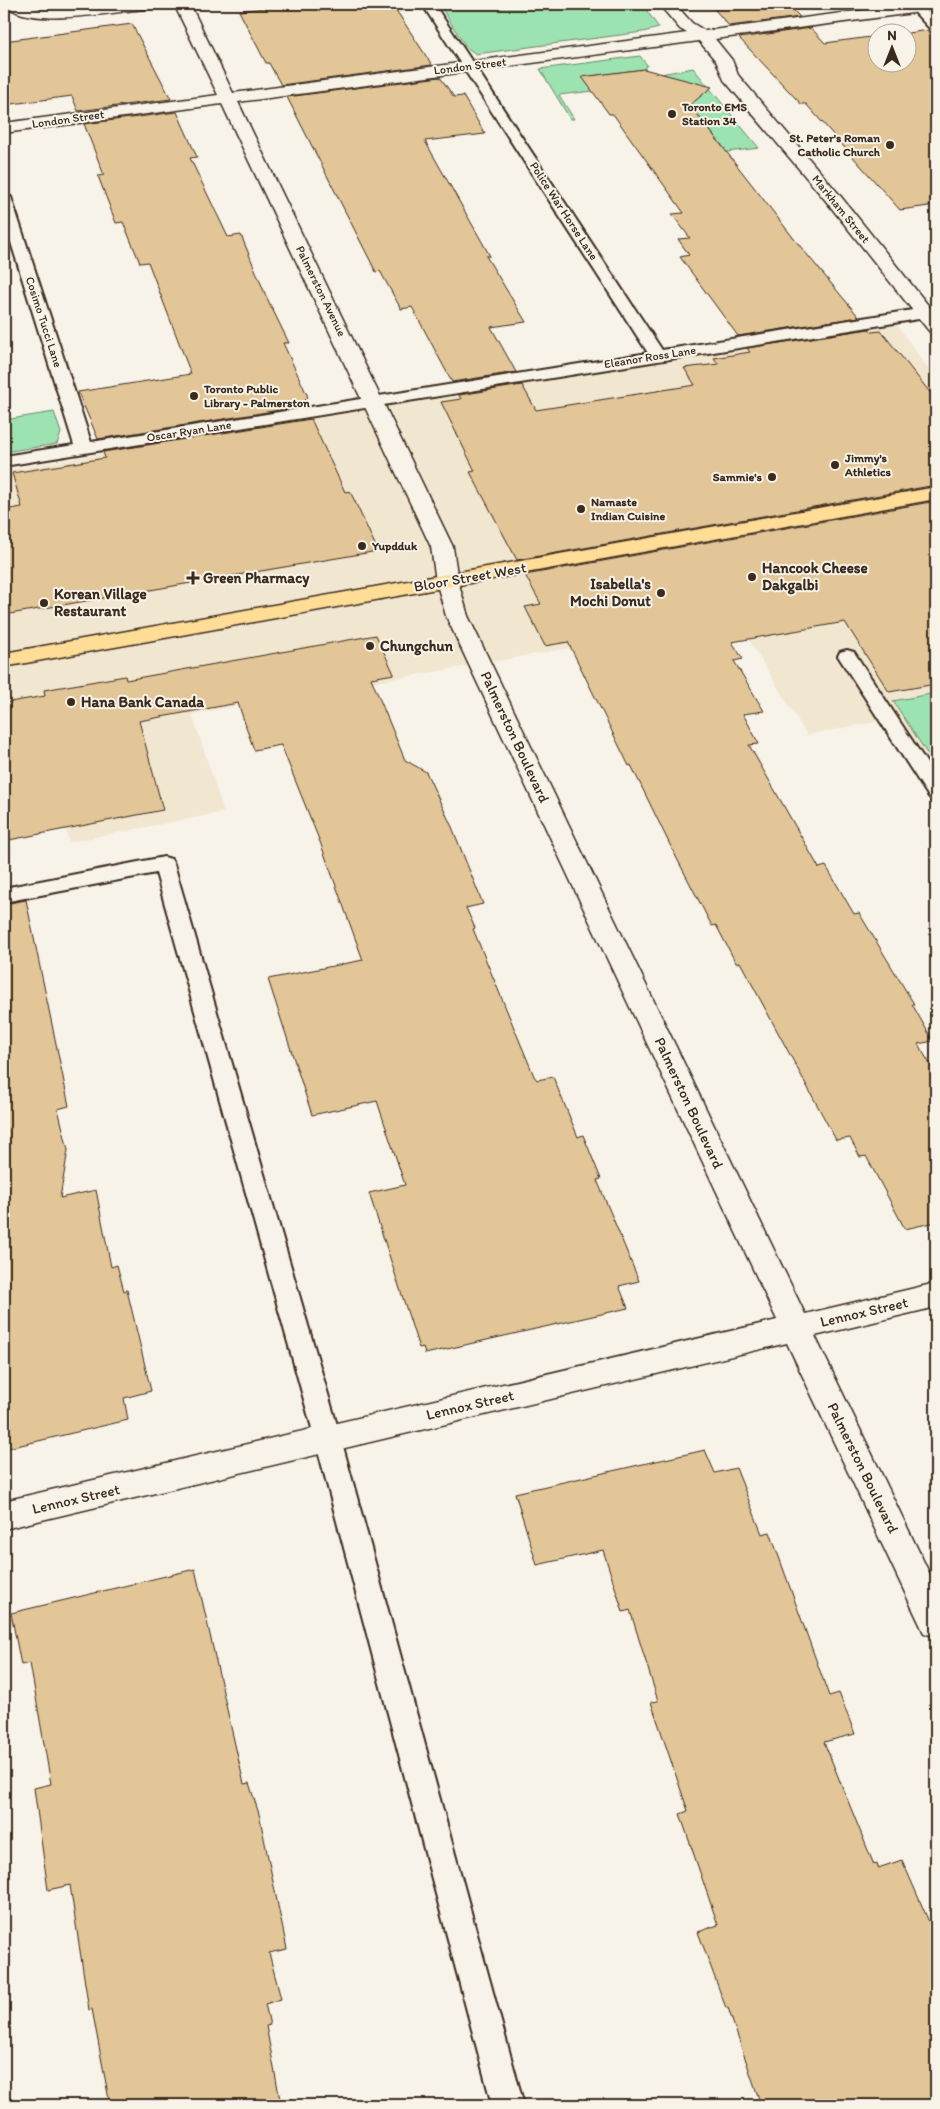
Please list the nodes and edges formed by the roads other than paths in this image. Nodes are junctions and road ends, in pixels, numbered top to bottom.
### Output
1 (14, 4) edge
2 (144, 4) edge
3 (182, 4) edge
4 (428, 4) edge
5 (667, 4) edge
6 (936, 5) edge
7 (915, 6) edge
8 (936, 26) edge
9 (703, 36) junction
10 (469, 66) junction
11 (227, 98) junction
12 (4, 128) edge
13 (4, 197) edge
14 (932, 319) edge
15 (658, 356) junction
16 (374, 401) junction
17 (84, 448) junction
18 (4, 460) edge
19 (936, 493) edge
20 (446, 582) junction
21 (847, 656) dead end
22 (4, 660) edge
23 (936, 792) edge
24 (4, 895) edge
25 (936, 1295) edge
26 (796, 1329) junction
27 (328, 1439) junction
28 (4, 1516) edge
29 (936, 1622) edge
30 (508, 2105) edge

1 - 2 street
3 - 11 street, Palmerston Avenue
4 - 10 lane, Police War Horse Lane
5 - 9 street, Markham Street
6 - 7 street, London Street
7 - 8 lane
7 - 9 street, London Street
9 - 10 street, London Street
9 - 14 street, Markham Street
10 - 11 street, London Street
10 - 15 lane, Police War Horse Lane
11 - 12 street, London Street
11 - 16 street, Palmerston Avenue
13 - 17 lane, Cosimo Tucci Lane
14 - 15 lane, Eleanor Ross Lane
15 - 16 lane, Eleanor Ross Lane
16 - 17 lane, Oscar Ryan Lane
16 - 20 street, Palmerston Avenue
17 - 18 lane, Oscar Ryan Lane
19 - 20 main road, Bloor Street West
20 - 22 main road, Bloor Street West
20 - 26 street, Palmerston Boulevard
21 - 23 lane
24 - 27 lane
25 - 26 street, Lennox Street
26 - 27 street, Lennox Street
26 - 29 street, Palmerston Boulevard
27 - 28 street, Lennox Street
27 - 30 lane

